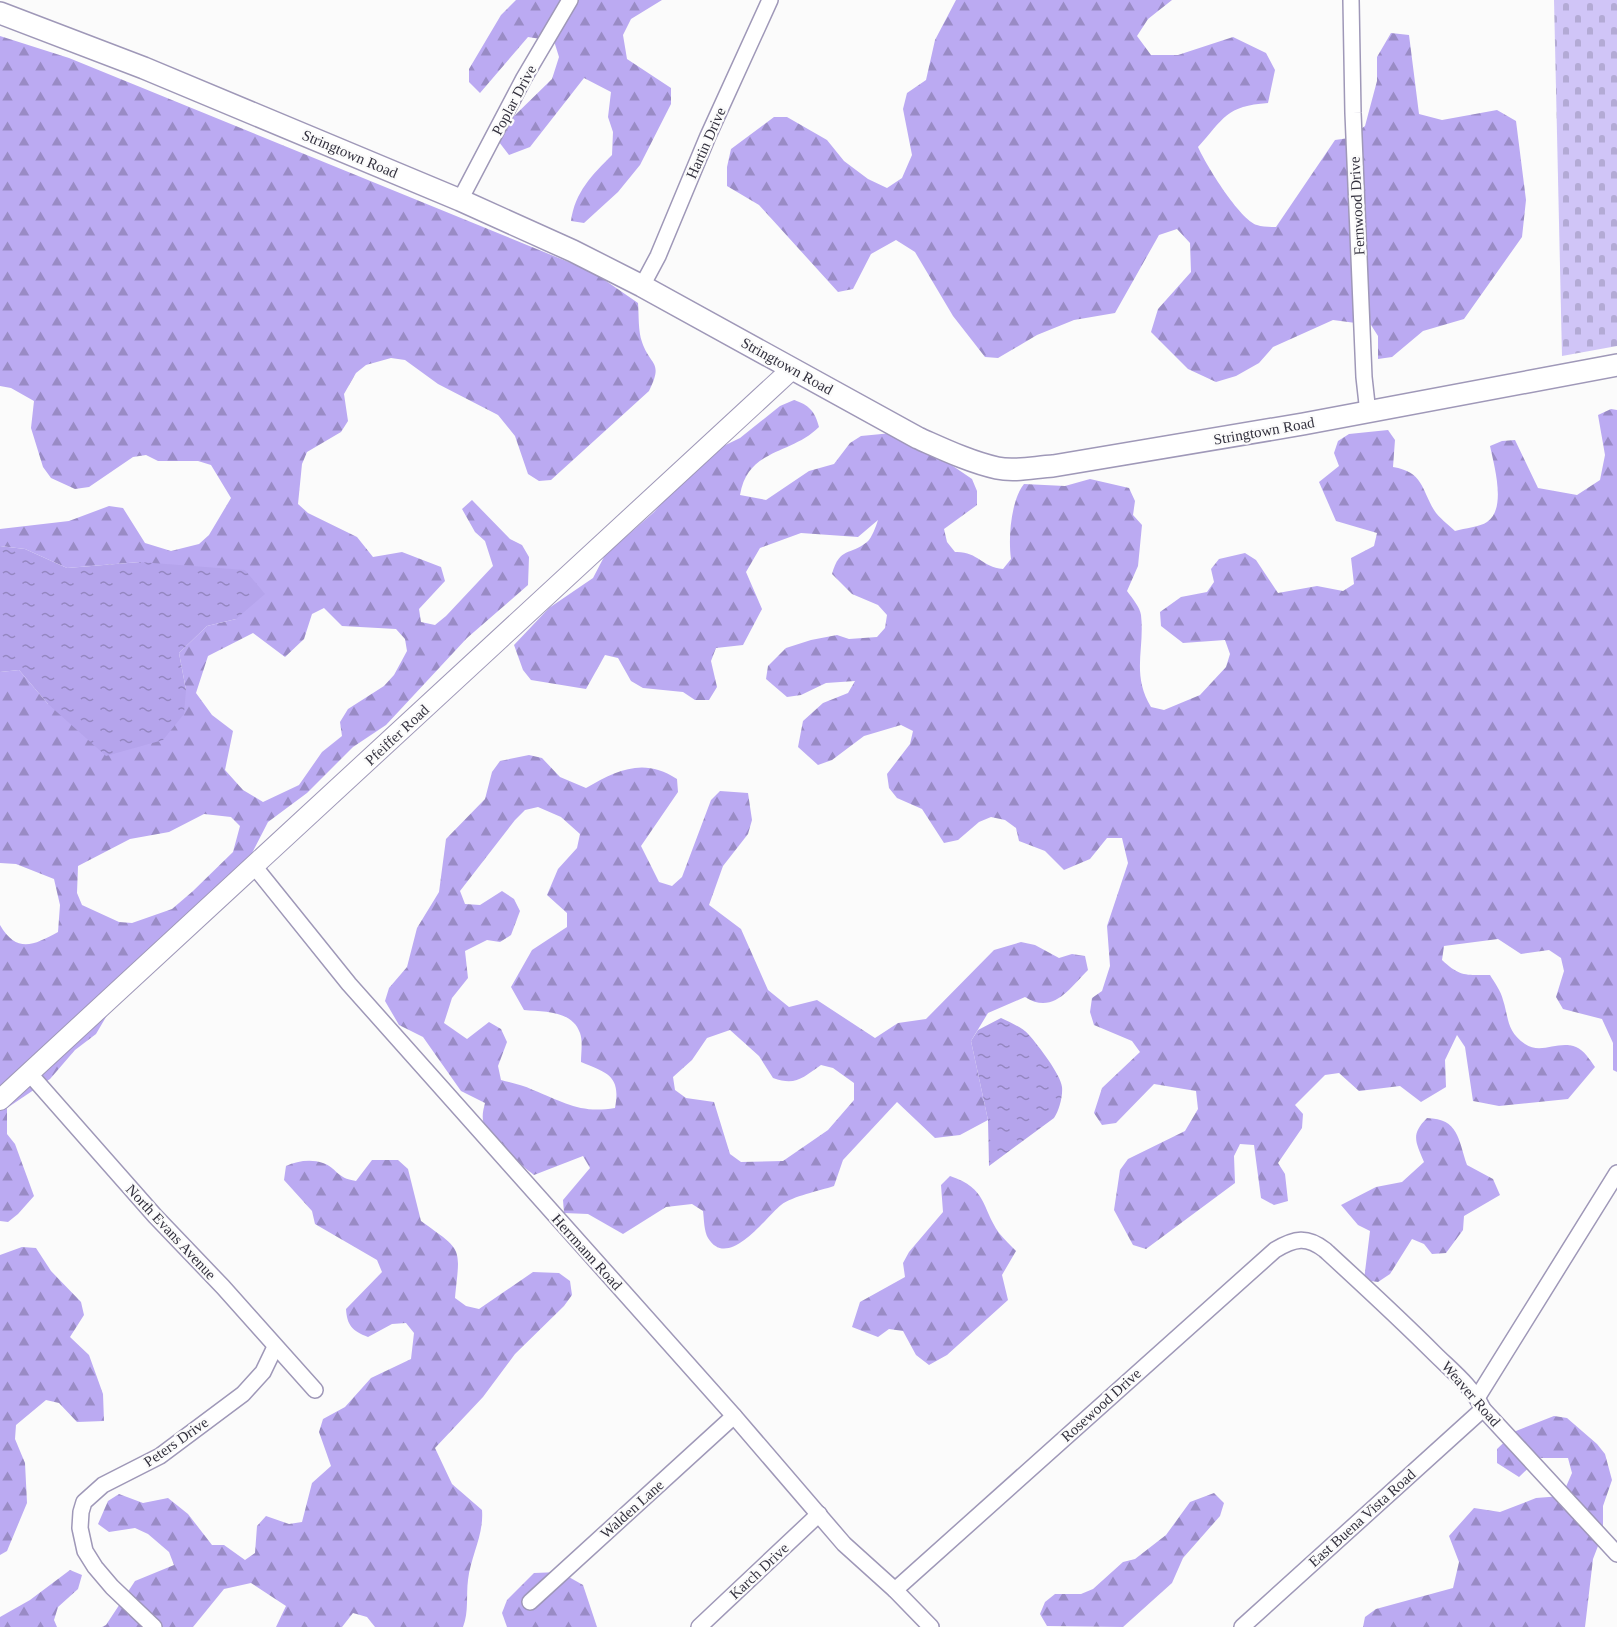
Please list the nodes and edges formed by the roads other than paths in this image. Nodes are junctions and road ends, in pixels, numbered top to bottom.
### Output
1 (570, 0) edge
2 (770, 0) edge
3 (1351, 0) edge
4 (0, 13) edge
5 (460, 200) junction
6 (642, 286) junction
7 (1617, 365) edge
8 (792, 369) junction
9 (1368, 413) junction
10 (254, 866) junction
11 (29, 1073) junction
12 (0, 1100) edge
13 (1617, 1173) edge
14 (1316, 1243) joint
15 (276, 1347) junction
16 (315, 1390) dead end
17 (1480, 1403) junction
18 (734, 1416) junction
19 (819, 1514) junction
20 (1617, 1554) edge
21 (895, 1590) junction
22 (530, 1602) dead end
23 (154, 1627) edge
24 (699, 1627) edge
25 (932, 1627) edge
26 (1242, 1627) edge

1 - 5 street, Poplar Drive
2 - 6 street, Hartin Drive
3 - 9 street, Fernwood Drive
4 - 5 main road, Stringtown Road
5 - 6 main road, Stringtown Road
6 - 8 main road, Stringtown Road
7 - 9 main road, Stringtown Road
8 - 9 main road, Stringtown Road
8 - 10 street, Pfeiffer Road
10 - 11 street, Pfeiffer Road
10 - 18 street, Herrmann Road
11 - 12 street, Pfeiffer Road
11 - 15 street, North Evans Avenue
13 - 17 street, East Buena Vista Road
14 - 17 street, Weaver Road
14 - 21 street, Rosewood Drive
15 - 16 street, North Evans Avenue
15 - 23 street, Peters Drive
17 - 20 street, Weaver Road
17 - 26 street, East Buena Vista Road
18 - 19 street, Herrmann Road
18 - 22 street, Walden Lane
19 - 21 street, Herrmann Road
19 - 24 street, Karch Drive
21 - 25 street, Herrmann Road

